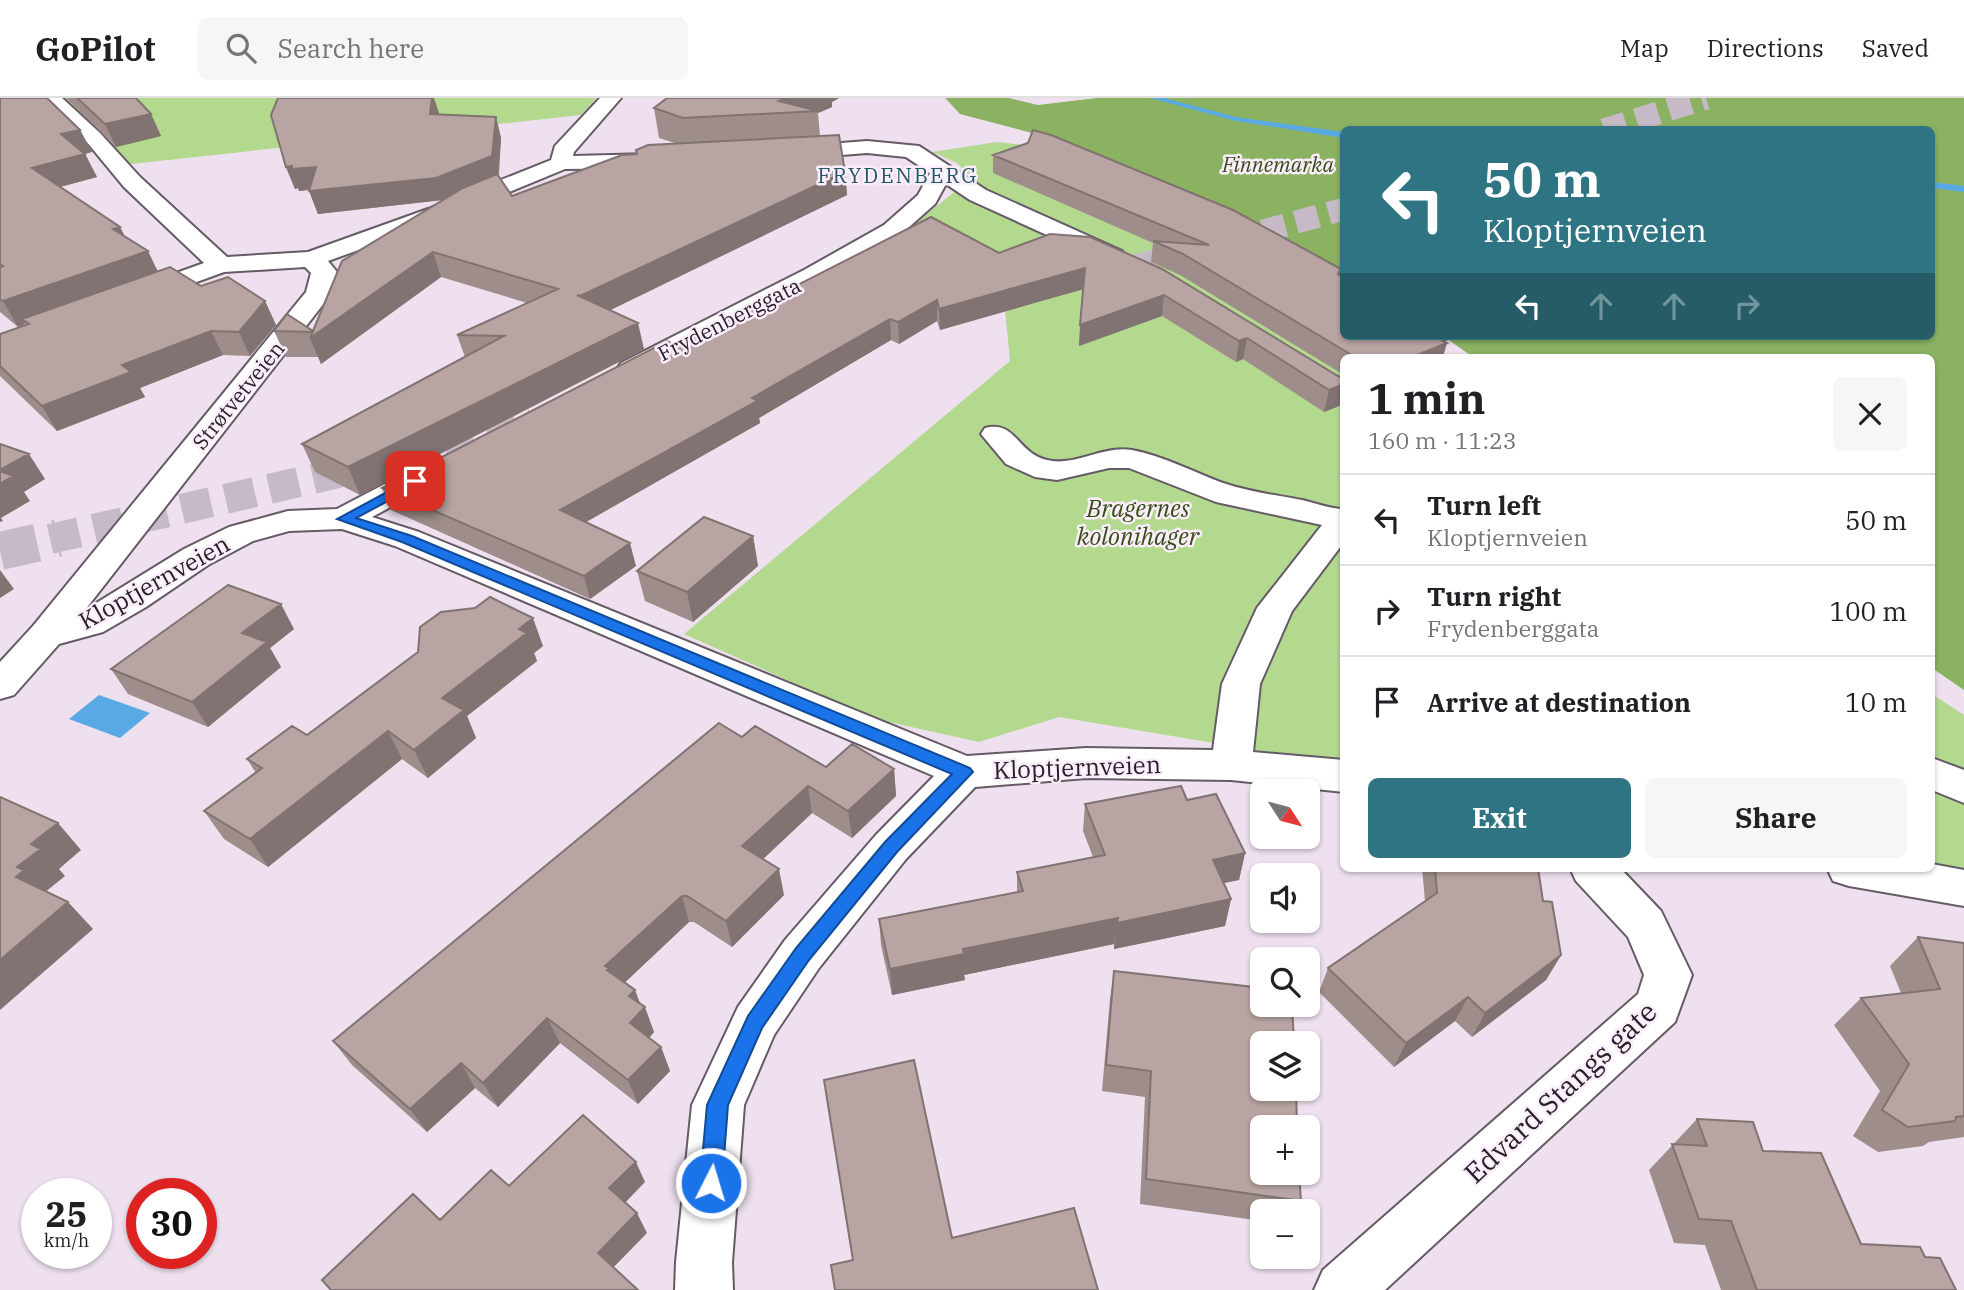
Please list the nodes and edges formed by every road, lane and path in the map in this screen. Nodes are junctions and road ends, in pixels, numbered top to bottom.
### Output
1 (50, 98) edge
2 (611, 98) edge
3 (766, 154) edge
4 (669, 160) edge
5 (562, 163) junction
6 (943, 170) junction
7 (311, 259) junction
8 (221, 265) junction
9 (1138, 267) tunnel mouth
10 (117, 303) edge
11 (607, 381) edge
12 (996, 433) dead end
13 (451, 462) edge
14 (344, 519) junction
15 (1340, 519) edge
16 (1340, 524) edge
17 (46, 635) junction
18 (0, 686) edge
19 (1231, 765) junction
20 (964, 772) junction
21 (1935, 774) edge
22 (1340, 776) edge
23 (1964, 787) edge
24 (1596, 872) edge
25 (1872, 872) edge
26 (1964, 888) edge
27 (704, 1290) edge
28 (1343, 1290) edge

1 - 8 street
2 - 5 street
3 - 6 street
4 - 5 street
5 - 7 street
6 - 9 street
6 - 11 street, Frydenberggata
7 - 8 street
7 - 17 street, Strøtvetveien
8 - 10 street
12 - 15 street
13 - 14 street
14 - 17 street, Kloptjernveien
14 - 20 street, Kloptjernveien
16 - 19 street
17 - 18 street, Strøtvetveien
19 - 20 street, Kloptjernveien
19 - 22 street, Kloptjernveien
20 - 27 street
21 - 23 street
24 - 28 street, Edvard Stangs gate
25 - 26 street

